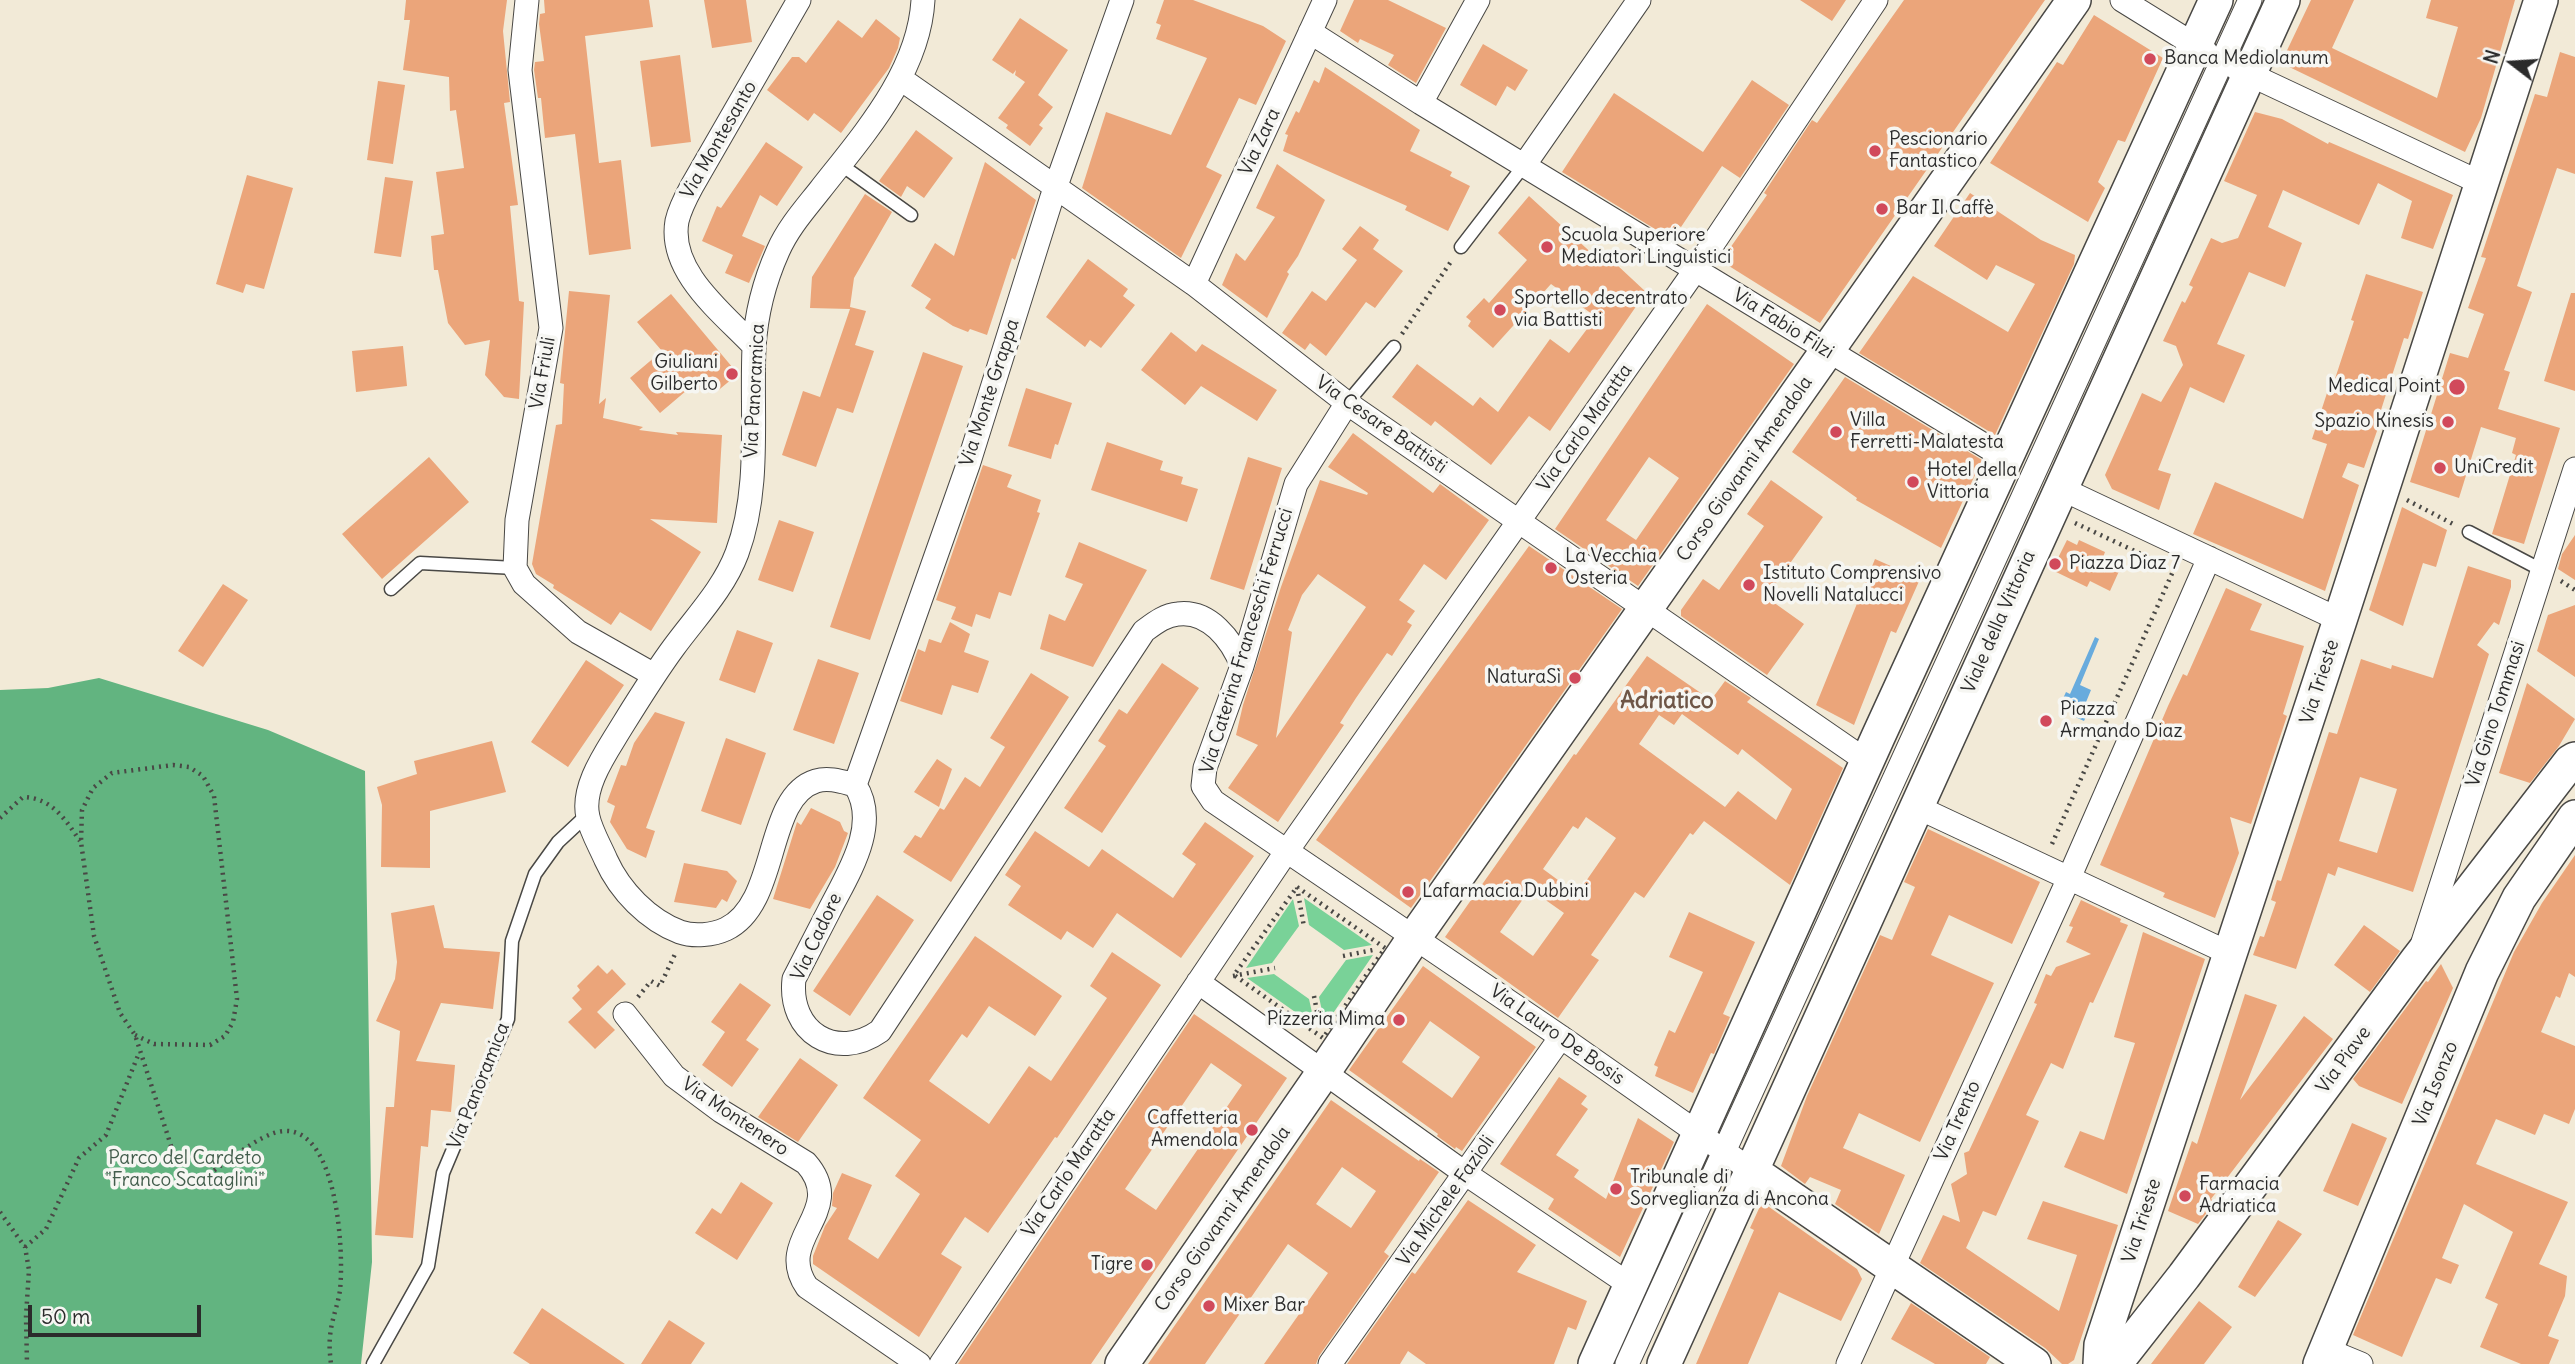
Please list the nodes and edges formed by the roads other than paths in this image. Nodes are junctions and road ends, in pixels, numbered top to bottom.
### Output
1 (527, 0) edge
2 (799, 0) edge
3 (923, 0) edge
4 (1122, 0) edge
5 (1325, 0) edge
6 (1478, 0) edge
7 (1639, 0) edge
8 (1876, 0) edge
9 (2074, 0) edge
10 (2122, 0) edge
11 (2216, 0) edge
12 (2250, 0) edge
13 (2283, 0) edge
14 (2541, 0) edge
15 (1310, 32) junction
16 (2222, 60) junction
17 (901, 79) junction
18 (1421, 103) junction
19 (840, 164) junction
20 (1525, 164) junction
21 (2483, 184) junction
22 (1055, 187) junction
23 (911, 215) dead end
24 (1461, 247) road end
25 (1696, 269) junction
26 (1194, 284) junction
27 (754, 346) junction
28 (1394, 347) road end
29 (1828, 352) junction
30 (1347, 404) junction
31 (2007, 459) junction
32 (2575, 468) edge
33 (2060, 488) junction
34 (1520, 522) junction
35 (2469, 532) dead end
36 (2209, 558) junction
37 (2534, 566) dead end
38 (515, 568) junction
39 (391, 589) dead end
40 (1645, 611) junction
41 (2340, 620) junction
42 (1242, 666) junction
43 (654, 675) junction
44 (2573, 761) edge
45 (1868, 762) junction
46 (855, 785) junction
47 (1917, 807) junction
48 (587, 815) junction
49 (2575, 817) edge
50 (1287, 851) junction
51 (2069, 878) junction
52 (1413, 938) junction
53 (2231, 954) junction
54 (2417, 960) junction
55 (1198, 982) junction
56 (625, 1014) road end
57 (1561, 1037) junction
58 (1323, 1073) junction
59 (1711, 1143) junction
60 (1752, 1171) junction
61 (1466, 1174) junction
62 (1892, 1267) junction
63 (1630, 1285) junction
64 (2323, 1357) edge
65 (373, 1364) edge
66 (919, 1364) edge
67 (941, 1364) edge
68 (1122, 1364) edge
69 (1330, 1364) edge
70 (1595, 1364) edge
71 (1627, 1364) edge
72 (1664, 1364) edge
73 (1848, 1364) edge
74 (2034, 1364) edge
75 (2101, 1364) edge
76 (2115, 1364) edge
77 (2361, 1364) edge

1 - 38 street, Via Friuli
2 - 27 street, Via Montesanto
3 - 17 street, Via Panoramica
4 - 22 street, Via Monte Grappa
5 - 15 street, Via Zara
6 - 18 street
7 - 20 street
8 - 25 street, Via Carlo Maratta
9 - 29 street, Corso Giovanni Amendola
10 - 16 street
11 - 16 street, Viale della Vittoria
12 - 16 street, Viale della Vittoria
13 - 16 street, Viale della Vittoria
14 - 21 street, Via Trieste
15 - 18 street, Via Fabio Filzi
15 - 26 street, Via Zara
16 - 21 street
16 - 31 street, Viale della Vittoria
16 - 33 street, Viale della Vittoria
16 - 59 street, Viale della Vittoria
17 - 19 street, Via Panoramica
17 - 22 street, Via Cesare Battisti
18 - 20 street, Via Fabio Filzi
19 - 23 lane
19 - 27 street, Via Panoramica
20 - 24 lane
20 - 25 street, Via Fabio Filzi
21 - 41 street, Via Trieste
22 - 26 street, Via Cesare Battisti
22 - 46 street, Via Monte Grappa
25 - 29 street, Via Fabio Filzi
25 - 34 street, Via Carlo Maratta
26 - 30 street, Via Cesare Battisti
27 - 43 street, Via Panoramica
28 - 30 lane
29 - 31 street, Via Fabio Filzi
29 - 40 street, Corso Giovanni Amendola
30 - 34 street, Via Cesare Battisti
30 - 42 street, Via Caterina Franceschi Ferrucci
31 - 45 street, Viale della Vittoria
32 - 54 street, Via Gino Tommasi
33 - 36 street
33 - 47 street, Viale della Vittoria
34 - 40 street, Via Cesare Battisti
34 - 50 street, Via Carlo Maratta
35 - 37 lane
36 - 41 street
36 - 51 street
38 - 39 lane
38 - 43 street
40 - 45 street, Via Cesare Battisti
40 - 52 street, Corso Giovanni Amendola
41 - 53 street, Via Trieste
42 - 46 street, Via Cadore
42 - 50 street, Via Caterina Franceschi Ferrucci
43 - 48 street
44 - 54 street, Via Piave
45 - 59 street, Viale della Vittoria
46 - 48 street
47 - 51 street
47 - 60 street, Viale della Vittoria
48 - 65 lane, Via Panoramica
49 - 64 street, Via Isonzo
50 - 52 street, Via Lauro De Bosis
50 - 55 street, Via Carlo Maratta
51 - 53 street
51 - 62 street, Via Trento
52 - 57 street, Via Lauro De Bosis
52 - 58 street, Corso Giovanni Amendola
53 - 75 street, Via Trieste
54 - 76 street, Via Piave
55 - 58 street
55 - 67 street, Via Carlo Maratta
56 - 66 street, Via Montenero
57 - 59 street, Via Lauro De Bosis
57 - 61 street, Via Michele Fazioli
58 - 61 street
58 - 68 street, Corso Giovanni Amendola
59 - 60 street
59 - 63 street, Viale della Vittoria
59 - 71 street, Viale della Vittoria
60 - 62 street
60 - 72 street, Viale della Vittoria
61 - 63 street
61 - 69 street, Via Michele Fazioli
62 - 73 street, Via Trento
62 - 74 street
63 - 70 street, Viale della Vittoria
64 - 77 street

